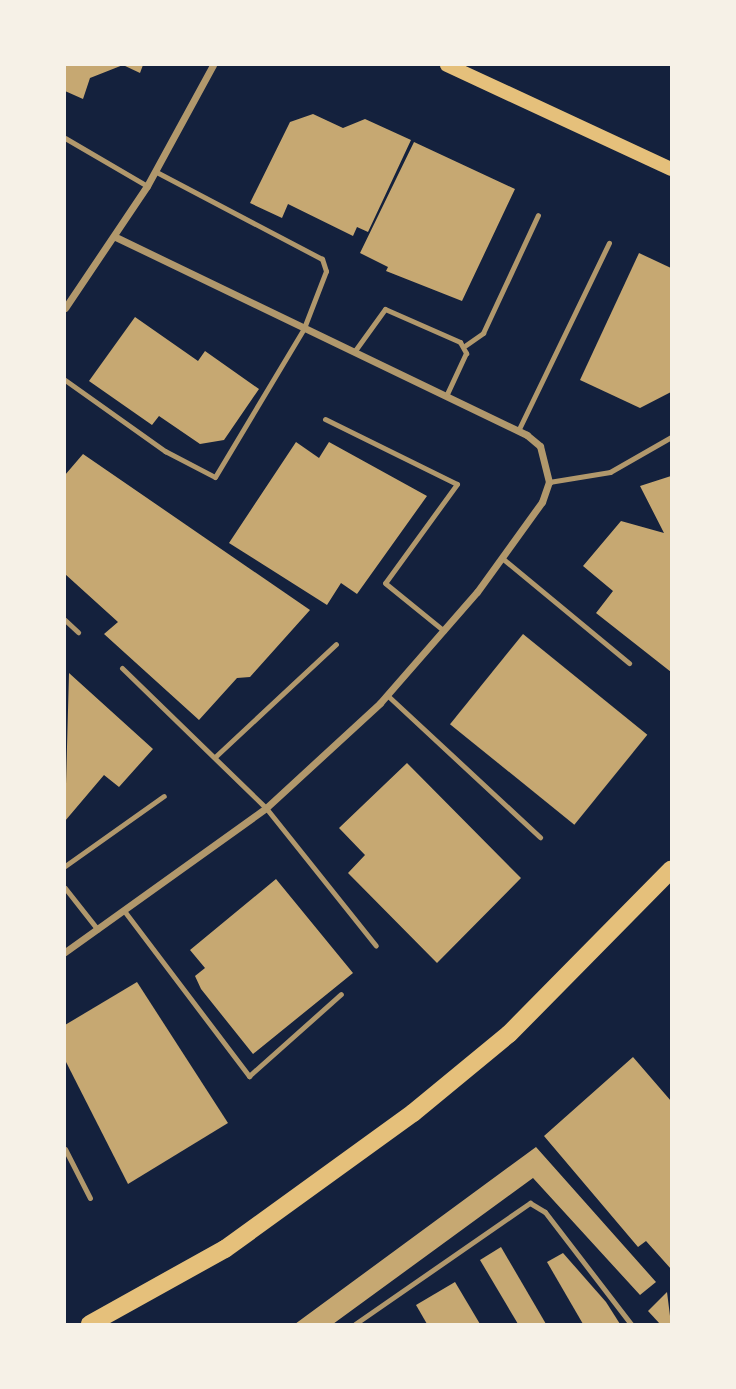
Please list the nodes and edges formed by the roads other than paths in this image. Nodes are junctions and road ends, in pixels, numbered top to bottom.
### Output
1 (214, 65) edge
2 (447, 65) edge
3 (65, 138) edge
4 (671, 169) edge
5 (156, 172) junction
6 (147, 186) junction
7 (538, 215) dead end
8 (116, 237) junction
9 (609, 243) dead end
10 (65, 308) edge
11 (304, 328) junction
12 (466, 345) junction
13 (354, 352) junction
14 (65, 380) edge
15 (446, 396) junction
16 (325, 419) dead end
17 (518, 431) junction
18 (671, 437) edge
19 (549, 482) junction
20 (502, 558) junction
21 (65, 620) edge
22 (444, 631) junction
23 (78, 632) dead end
24 (336, 644) dead end
25 (629, 663) dead end
26 (122, 668) dead end
27 (387, 695) junction
28 (216, 756) junction
29 (164, 796) dead end
30 (267, 807) junction
31 (540, 837) dead end
32 (65, 866) edge
33 (671, 870) edge
34 (65, 888) edge
35 (125, 912) junction
36 (97, 930) junction
37 (376, 946) dead end
38 (65, 952) edge
39 (341, 994) dead end
40 (65, 1149) edge
41 (90, 1198) dead end
42 (90, 1324) edge
43 (355, 1324) edge
44 (631, 1324) edge

1 - 5 street
2 - 4 main road
3 - 6 lane
5 - 6 street
5 - 11 lane
6 - 8 street
7 - 12 lane
8 - 10 street
8 - 11 street
9 - 17 lane
11 - 13 street
11 - 14 lane
12 - 13 lane
12 - 15 lane
13 - 15 street
15 - 17 street
16 - 22 lane
17 - 19 street
18 - 19 lane
19 - 20 street
20 - 22 street
20 - 25 lane
21 - 23 lane
22 - 27 street
24 - 28 lane
26 - 28 lane
27 - 30 street
27 - 31 lane
28 - 30 lane
29 - 32 lane
30 - 35 street
30 - 37 lane
33 - 42 main road
34 - 36 lane
35 - 36 street
35 - 39 lane
36 - 38 street
40 - 41 lane
43 - 44 lane

